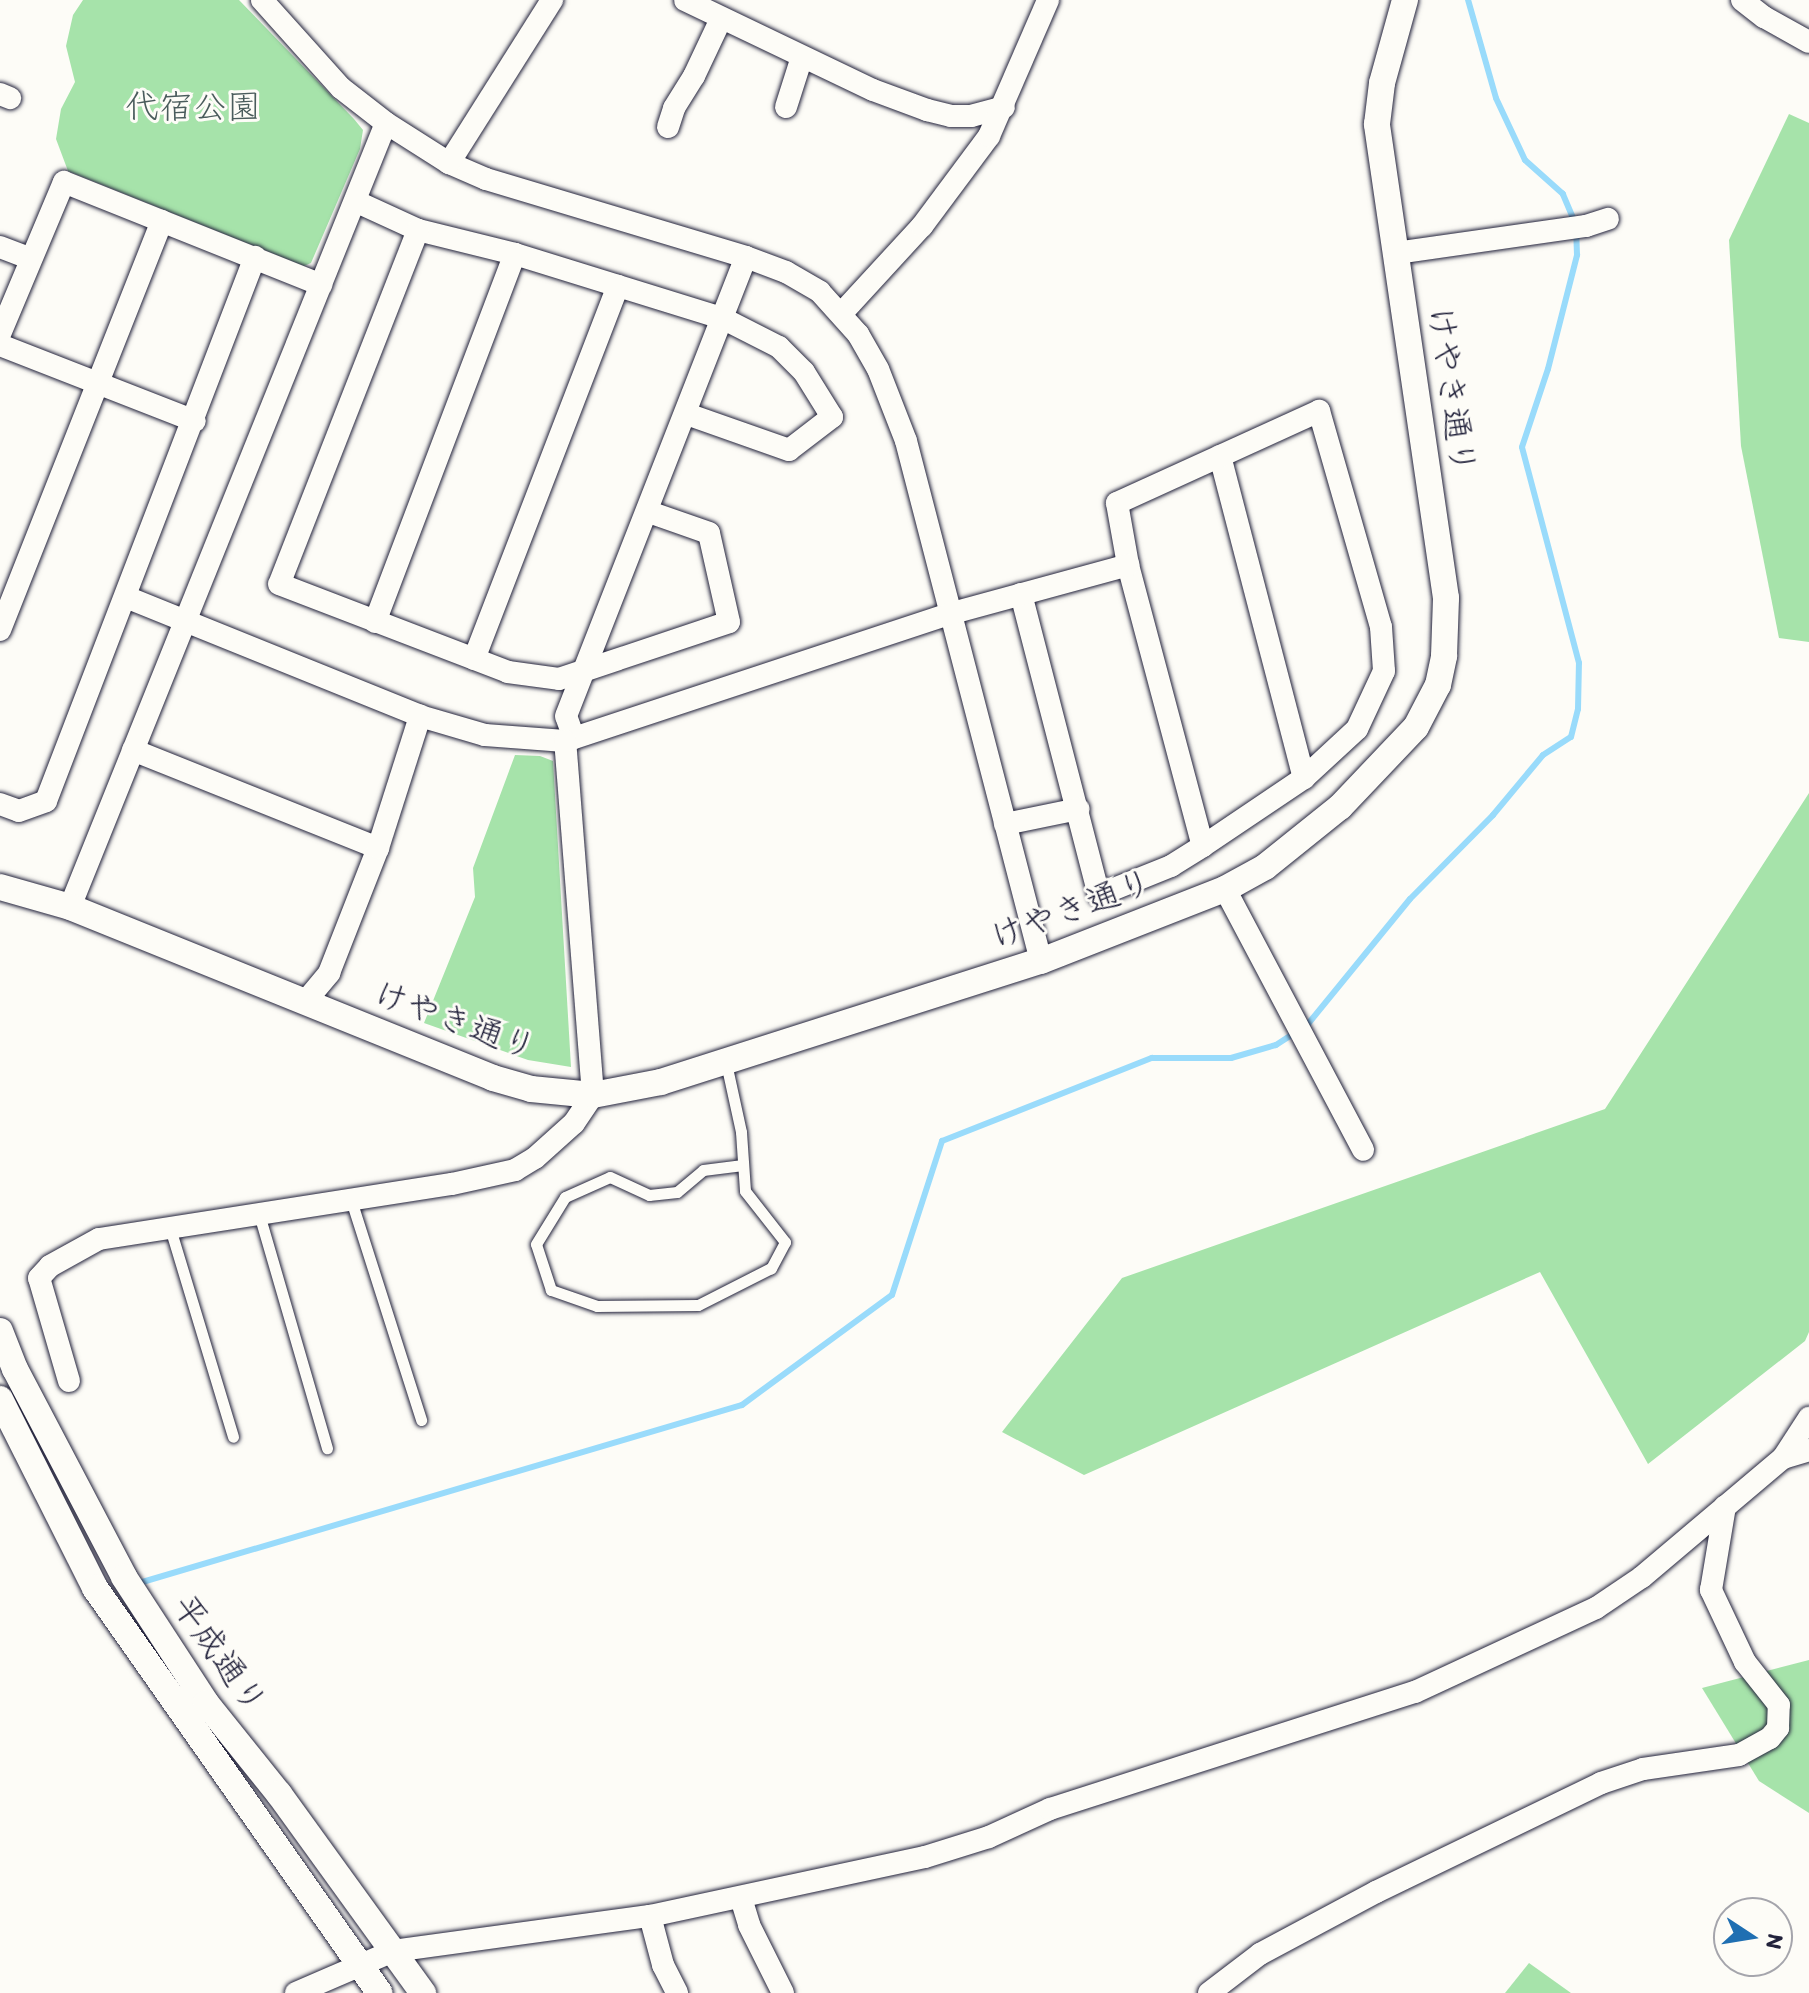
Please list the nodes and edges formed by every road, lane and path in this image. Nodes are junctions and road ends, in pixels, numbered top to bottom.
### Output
1 (552, 0) edge
2 (685, 0) edge
3 (1048, 0) edge
4 (1405, 0) edge
5 (1742, 0) edge
6 (271, 4) edge
7 (721, 19) junction
8 (1809, 42) edge
9 (802, 57) junction
10 (786, 107) dead end
11 (1004, 107) junction
12 (386, 123) junction
13 (668, 127) dead end
14 (449, 163) junction
15 (355, 201) junction
16 (1608, 219) dead end
17 (162, 221) junction
18 (418, 230) junction
19 (0, 247) edge
20 (1396, 253) junction
21 (515, 254) junction
22 (255, 257) junction
23 (746, 257) junction
24 (31, 259) junction
25 (321, 285) junction
26 (618, 286) junction
27 (841, 314) junction
28 (722, 318) junction
29 (0, 334) edge
30 (0, 345) edge
31 (96, 385) junction
32 (687, 414) junction
33 (195, 421) junction
34 (1220, 456) junction
35 (649, 512) junction
36 (1128, 565) junction
37 (1021, 594) junction
38 (126, 597) junction
39 (949, 614) junction
40 (185, 621) junction
41 (375, 622) junction
42 (0, 630) edge
43 (474, 659) junction
44 (583, 673) junction
45 (420, 716) junction
46 (570, 739) junction
47 (133, 750) junction
48 (1304, 778) junction
49 (0, 804) edge
50 (1078, 809) junction
51 (1005, 824) junction
52 (1203, 846) junction
53 (378, 848) junction
54 (0, 887) edge
55 (1225, 889) junction
56 (70, 907) junction
57 (1041, 961) junction
58 (305, 1002) junction
59 (726, 1062) junction
60 (593, 1095) junction
61 (1363, 1150) dead end
62 (743, 1165) junction
63 (351, 1200) junction
64 (259, 1214) junction
65 (170, 1228) junction
66 (0, 1331) edge
67 (69, 1381) dead end
68 (0, 1399) edge
69 (1809, 1418) edge
70 (421, 1420) dead end
71 (233, 1437) dead end
72 (327, 1448) dead end
73 (1809, 1450) edge
74 (1783, 1458) junction
75 (1725, 1506) junction
76 (741, 1898) junction
77 (650, 1916) junction
78 (393, 1951) junction
79 (358, 1963) junction
80 (1211, 1992) edge
81 (296, 1993) edge
82 (380, 1993) edge
83 (423, 1993) edge
84 (677, 1993) edge
85 (783, 1993) edge

1 - 14 street
2 - 7 street
3 - 11 street
4 - 20 street, けやき通り
5 - 8 street
6 - 12 street
7 - 9 street
7 - 13 street
9 - 10 street
9 - 11 street
11 - 27 street
12 - 14 street
12 - 15 street
14 - 23 street
15 - 18 street
15 - 25 street
16 - 20 street
17 - 22 street
17 - 24 street
17 - 31 street
18 - 21 street
18 - 41 street
19 - 24 street
20 - 55 street, けやき通り
21 - 26 street
21 - 41 street
22 - 25 street
22 - 33 street
23 - 27 street
23 - 28 street
24 - 29 street
25 - 40 street
26 - 28 street
26 - 43 street
27 - 39 street
28 - 32 street
28 - 32 street
30 - 31 street
31 - 33 street
31 - 42 street
32 - 35 street
33 - 38 street
34 - 36 street
34 - 48 street
34 - 48 street
35 - 44 street
35 - 44 street
36 - 37 street
36 - 52 street
37 - 39 street
37 - 50 street
38 - 40 street
38 - 49 street
39 - 46 street
39 - 51 street
40 - 45 street
40 - 47 street
41 - 43 street
43 - 44 street
44 - 46 street
45 - 46 street
45 - 53 street
46 - 60 street
47 - 53 street
47 - 56 street
48 - 52 street
50 - 51 street
50 - 52 street
51 - 57 street
53 - 58 street
54 - 56 street, けやき通り
55 - 57 street, けやき通り
55 - 61 street
56 - 58 street, けやき通り
57 - 59 street, けやき通り
58 - 60 street, けやき通り
59 - 60 street, けやき通り
59 - 62 lane
60 - 63 street
62 - 62 lane
63 - 64 street
63 - 70 lane
64 - 65 street
64 - 72 lane
65 - 67 street
65 - 71 lane
66 - 78 street, 平成通り
68 - 79 street, 平成通り
69 - 74 street
73 - 74 street
74 - 75 street
75 - 76 street
75 - 80 street
76 - 77 street
76 - 85 street
77 - 78 street
77 - 84 street
78 - 79 street
78 - 83 street, 平成通り
79 - 81 street
79 - 82 street, 平成通り

